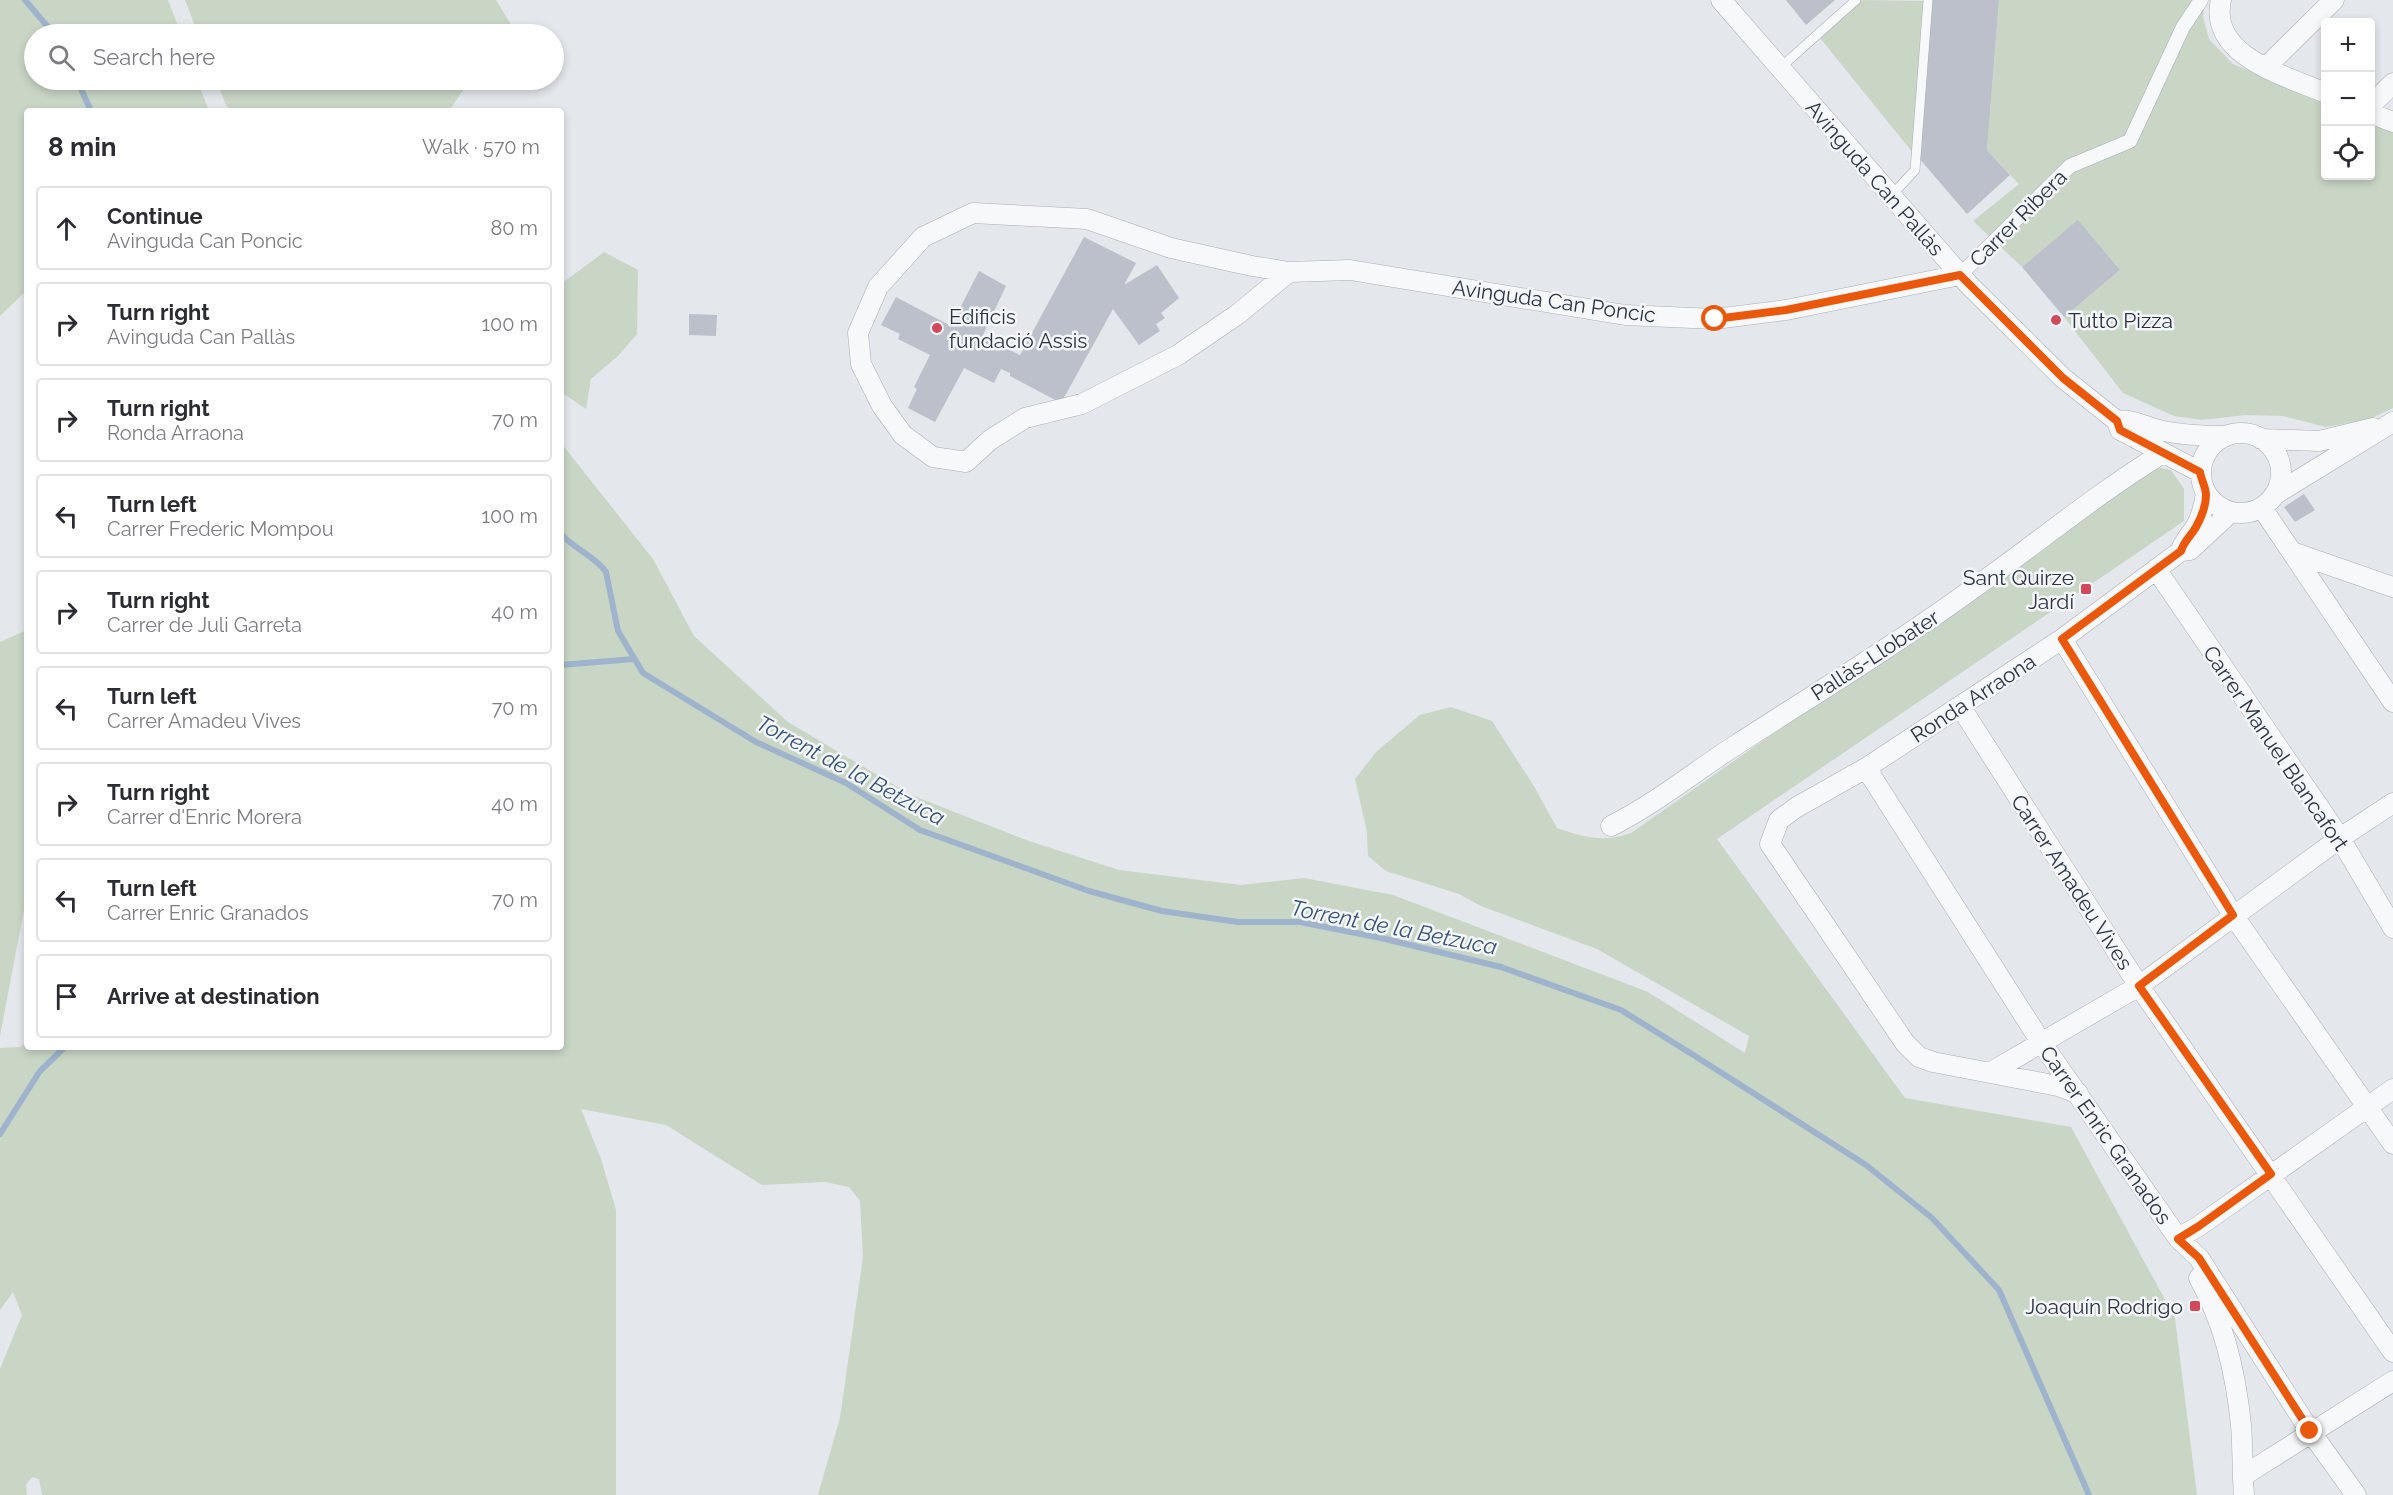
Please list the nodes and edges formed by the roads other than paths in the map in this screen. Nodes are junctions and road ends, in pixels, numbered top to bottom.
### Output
1 (1721, 0) edge
2 (1856, 0) edge
3 (1928, 0) edge
4 (2201, 0) edge
5 (2221, 0) edge
6 (2334, 0) edge
7 (2266, 67) junction
8 (1780, 68) junction
9 (2393, 83) edge
10 (2321, 91) edge
11 (2375, 101) edge
12 (2375, 115) edge
13 (2393, 122) edge
14 (1891, 196) junction
15 (1289, 272) junction
16 (1960, 275) junction
17 (2117, 421) junction
18 (2390, 423) edge
19 (2224, 436) junction
20 (2261, 439) junction
21 (2163, 453) junction
22 (2200, 472) junction
23 (2206, 494) junction
24 (2268, 501) junction
25 (2231, 512) junction
26 (2181, 551) junction
27 (2292, 552) junction
28 (2156, 569) junction
29 (2393, 586) edge
30 (2062, 639) junction
31 (2393, 702) edge
32 (1960, 706) junction
33 (1866, 768) junction
34 (2393, 803) edge
35 (1611, 826) dead end
36 (2340, 838) junction
37 (2233, 915) junction
38 (2393, 928) edge
39 (2139, 986) junction
40 (2042, 1042) junction
41 (1991, 1072) junction
42 (2393, 1089) edge
43 (2078, 1093) junction
44 (2367, 1106) junction
45 (2393, 1144) edge
46 (2271, 1174) junction
47 (2178, 1239) junction
48 (2393, 1352) edge
49 (2393, 1381) edge
50 (2310, 1431) junction
51 (2243, 1485) edge
52 (2356, 1495) edge

1 - 8 street, Avinguda Can Pallàs
2 - 8 lane
3 - 14 lane
4 - 16 street, Carrer Ribera
5 - 7 street
6 - 7 street
7 - 10 street
8 - 14 street, Avinguda Can Pallàs
9 - 11 street
12 - 13 street
14 - 16 street, Avinguda Can Pallàs
15 - 15 street, Avinguda Can Poncic
15 - 16 street, Avinguda Can Poncic
16 - 17 street, Avinguda Can Pallàs
17 - 19 street, Avinguda Can Pallàs
17 - 21 street, Avinguda Can Pallàs
18 - 20 street
18 - 24 street
19 - 20 street
19 - 22 street
20 - 24 street
21 - 22 street, Avinguda Can Pallàs
21 - 35 street, Pallàs-Llobater
22 - 23 street
23 - 25 street
23 - 26 street, Ronda Arraona
24 - 25 street
24 - 27 street
25 - 26 street, Ronda Arraona
26 - 28 street, Ronda Arraona
27 - 29 street
27 - 31 street
28 - 30 street, Ronda Arraona
28 - 36 street, Carrer Manuel Blancafort
30 - 32 street, Ronda Arraona
30 - 37 street
32 - 33 street, Ronda Arraona
32 - 39 street, Carrer Amadeu Vives
33 - 40 street, Carrer Enric Granados
33 - 41 street, Ronda Arraona
34 - 36 street
36 - 37 street
36 - 38 street, Carrer Manuel Blancafort
37 - 39 street
37 - 44 street
39 - 40 street
39 - 46 street, Carrer Amadeu Vives
40 - 41 street
40 - 43 street, Carrer Enric Granados
41 - 43 street
42 - 44 street
43 - 47 street, Carrer Enric Granados
44 - 45 street
44 - 46 street
46 - 47 street
46 - 48 street, Carrer Amadeu Vives
47 - 50 street, Carrer Enric Granados
47 - 51 street
49 - 50 street
50 - 51 street
50 - 52 street, Carrer Enric Granados

